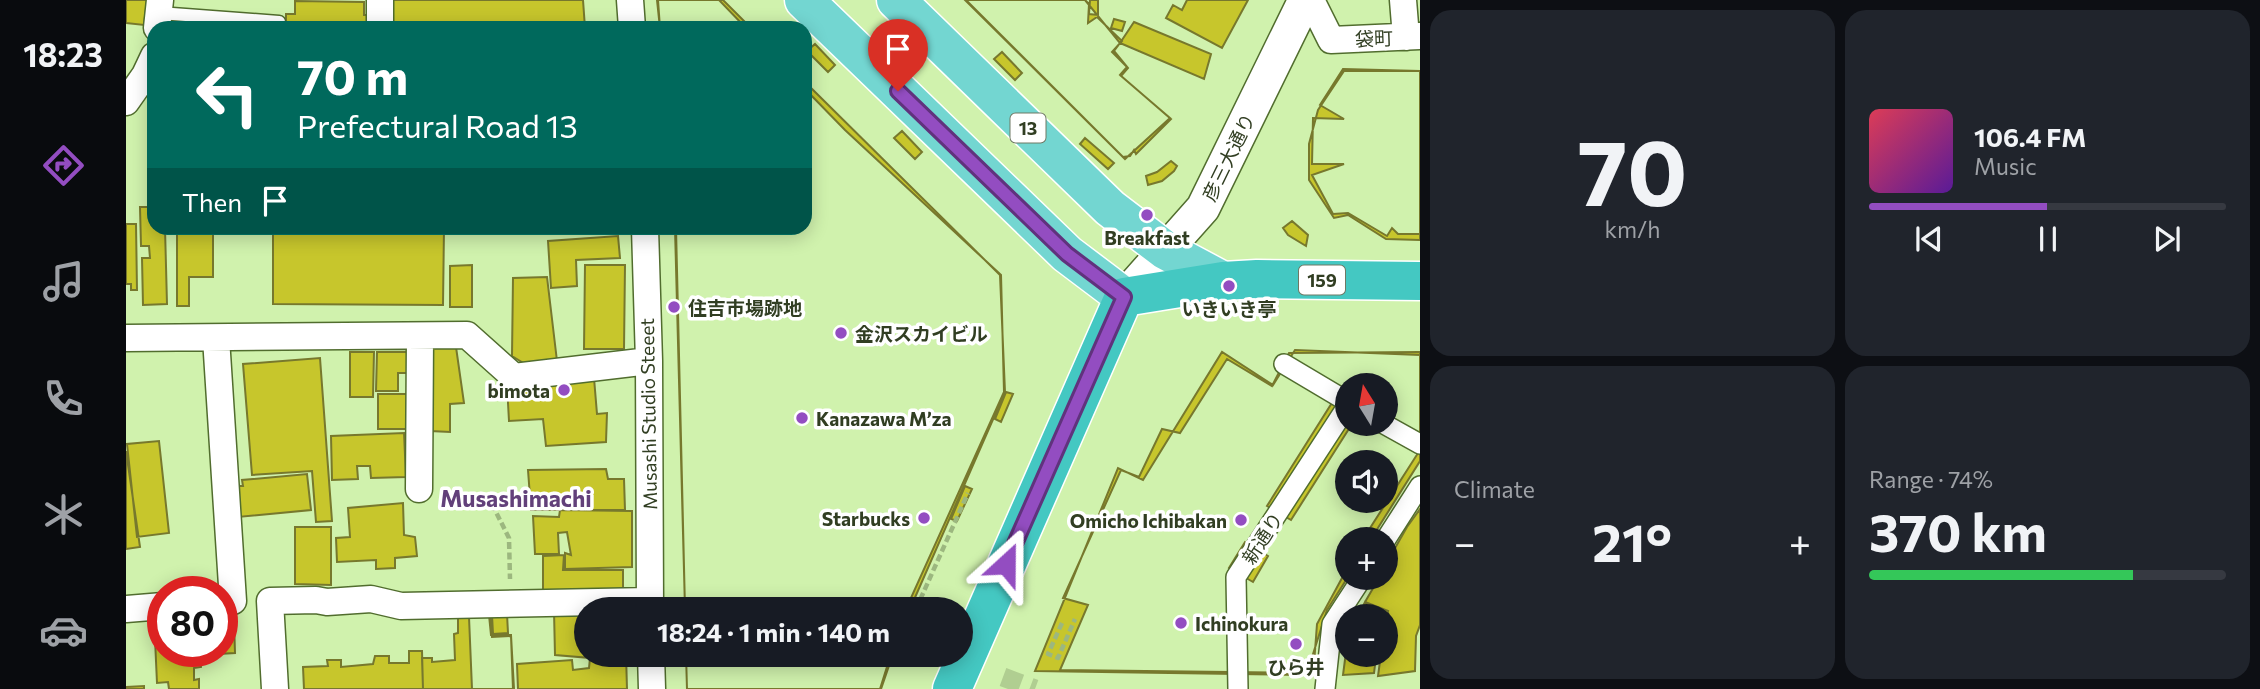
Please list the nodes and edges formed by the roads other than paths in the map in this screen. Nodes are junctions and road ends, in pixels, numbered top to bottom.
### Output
1 (380, 0) edge
2 (629, 0) edge
3 (804, 0) edge
4 (896, 0) edge
5 (1305, 0) edge
6 (1311, 0) edge
7 (1403, 0) edge
8 (159, 14) edge
9 (264, 21) edge
10 (380, 21) edge
11 (631, 21) edge
12 (1413, 37) edge
13 (147, 71) edge
14 (126, 102) edge
15 (645, 235) edge
16 (1165, 250) junction
17 (1223, 281) junction
18 (1420, 281) edge
19 (1124, 297) junction
20 (420, 337) junction
21 (126, 338) edge
22 (216, 338) junction
23 (649, 362) junction
24 (1284, 364) dead end
25 (1335, 396) edge
26 (1335, 424) edge
27 (1398, 432) edge
28 (1420, 444) edge
29 (1420, 486) edge
30 (419, 489) dead end
31 (1394, 527) edge
32 (226, 576) edge
33 (1354, 590) edge
34 (650, 597) edge
35 (238, 601) edge
36 (270, 601) junction
37 (574, 604) edge
38 (147, 607) edge
39 (126, 608) edge
40 (651, 667) edge
41 (275, 689) edge
42 (652, 689) edge
43 (952, 689) edge
44 (1238, 689) edge
45 (1325, 689) edge

1 - 10 street
2 - 11 street
3 - 19 main road
4 - 16 main road, 13
5 - 16 street, 彦三大通り
6 - 12 street, 袋町
7 - 12 street
8 - 9 lane
13 - 14 street
15 - 23 street, Musashi Studio Steeet
16 - 17 main road, 13
16 - 19 street, 彦三大通り
17 - 18 highway, 159
17 - 19 highway, 159
19 - 43 highway
20 - 22 street
20 - 23 street
20 - 30 street
21 - 22 street
22 - 32 street
23 - 34 street, Musashi Studio Steeet
24 - 25 street
26 - 44 street, 新通り
27 - 28 street
29 - 31 street
33 - 45 street
35 - 36 street
36 - 37 street
36 - 41 street
38 - 39 street
40 - 42 street

